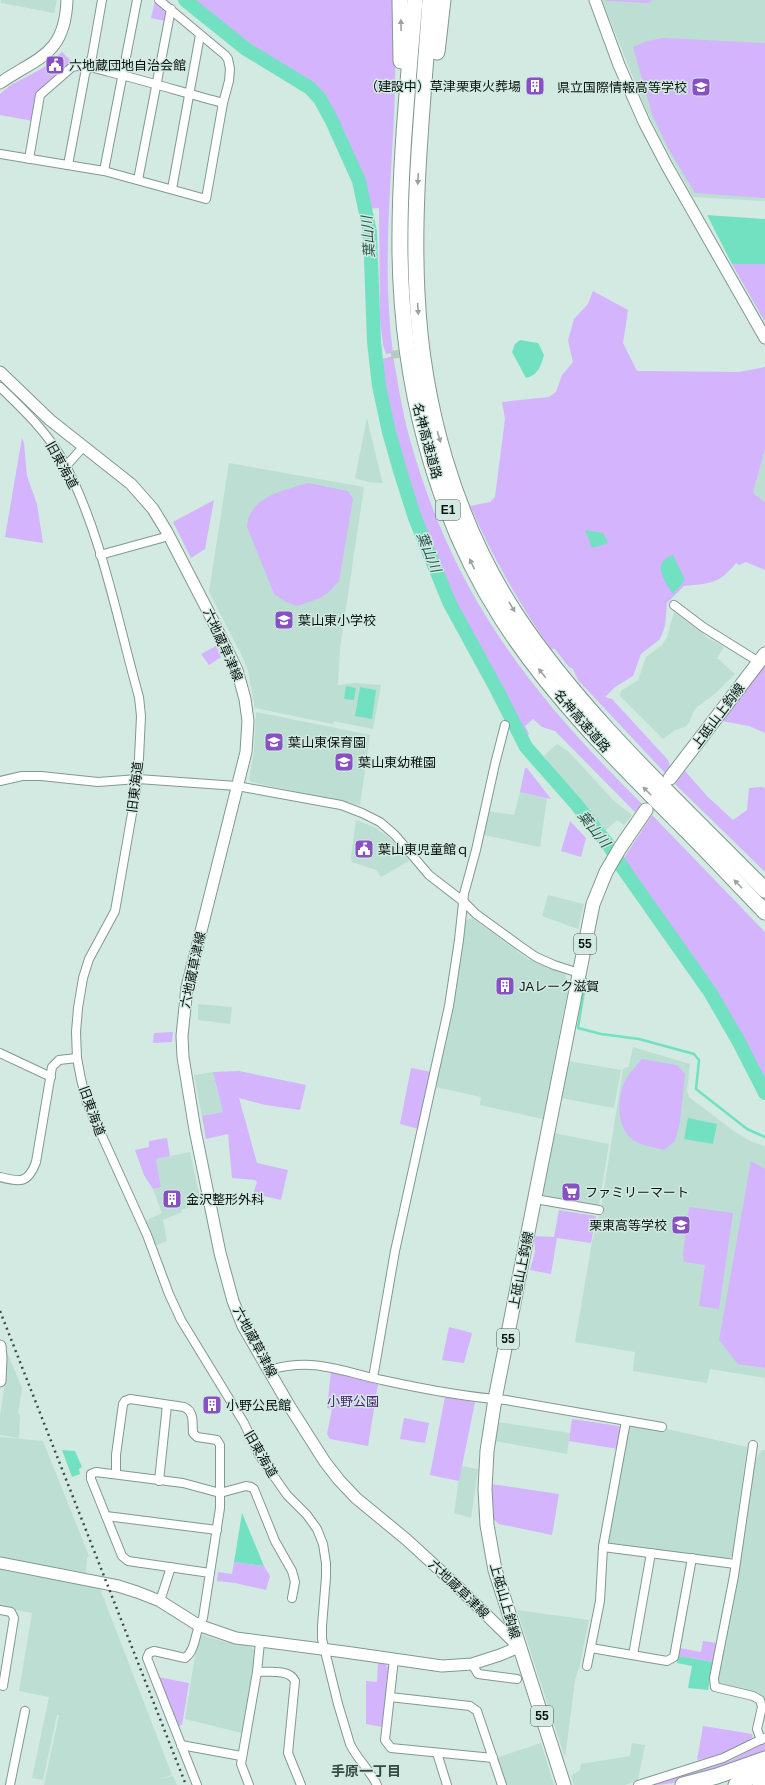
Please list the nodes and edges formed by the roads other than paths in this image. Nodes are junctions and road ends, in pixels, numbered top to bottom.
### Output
1 (67, 0) edge
2 (102, 0) edge
3 (137, 0) edge
4 (159, 0) edge
5 (400, 0) edge
6 (415, 0) edge
7 (430, 0) edge
8 (443, 0) edge
9 (595, 0) edge
10 (171, 9) junction
11 (200, 35) junction
12 (88, 67) junction
13 (123, 75) junction
14 (0, 83) edge
15 (156, 84) junction
16 (190, 94) junction
17 (223, 103) junction
18 (0, 154) edge
19 (29, 159) junction
20 (419, 159) junction
21 (68, 165) junction
22 (104, 171) junction
23 (138, 180) junction
24 (172, 189) junction
25 (400, 218) junction
26 (765, 338) edge
27 (0, 372) edge
28 (0, 387) edge
29 (84, 446) junction
30 (66, 466) junction
31 (169, 536) junction
32 (100, 555) junction
33 (674, 604) dead end
34 (762, 658) edge
35 (505, 725) dead end
36 (670, 778) dead end
37 (138, 780) junction
38 (0, 781) edge
39 (237, 786) junction
40 (646, 810) dead end
41 (699, 823) junction
42 (765, 886) edge
43 (765, 890) edge
44 (464, 902) junction
45 (765, 912) edge
46 (579, 973) junction
47 (0, 1053) edge
48 (77, 1058) junction
49 (51, 1077) junction
50 (0, 1178) edge
51 (535, 1200) junction
52 (599, 1210) dead end
53 (0, 1346) edge
54 (269, 1370) junction
55 (373, 1378) junction
56 (0, 1381) edge
57 (495, 1399) junction
58 (167, 1405) junction
59 (626, 1421) junction
60 (662, 1427) dead end
61 (753, 1445) dead end
62 (116, 1474) junction
63 (159, 1481) junction
64 (220, 1492) junction
65 (106, 1516) junction
66 (217, 1530) junction
67 (603, 1547) junction
68 (651, 1553) junction
69 (692, 1558) junction
70 (0, 1563) edge
71 (735, 1564) junction
72 (171, 1567) junction
73 (210, 1573) junction
74 (292, 1598) dead end
75 (160, 1601) junction
76 (0, 1610) edge
77 (198, 1625) junction
78 (260, 1642) junction
79 (519, 1647) junction
80 (591, 1648) junction
81 (324, 1649) junction
82 (633, 1655) junction
83 (394, 1659) junction
84 (472, 1664) junction
85 (587, 1666) dead end
86 (257, 1672) junction
87 (517, 1679) dead end
88 (3, 1686) dead end
89 (390, 1697) junction
90 (25, 1711) dead end
91 (763, 1739) edge
92 (181, 1745) junction
93 (437, 1753) junction
94 (241, 1756) junction
95 (493, 1758) junction
96 (765, 1759) edge
97 (765, 1769) edge
98 (765, 1782) edge
99 (10, 1785) edge
100 (197, 1785) edge
101 (249, 1785) edge
102 (301, 1785) edge
103 (377, 1785) edge
104 (447, 1785) edge
105 (502, 1785) edge
106 (564, 1785) edge
107 (638, 1785) edge
108 (683, 1785) edge
109 (719, 1785) edge
110 (736, 1785) edge
111 (760, 1785) edge

1 - 14 main road
2 - 12 street
3 - 13 street
4 - 10 street
25 -> 5 highway
6 - 25 highway, 名神高速道路 / E1
7 - 20 highway, 名神高速道路 / E1
8 - 20 highway
9 - 26 main road
10 - 11 street
10 - 15 street
11 - 16 street
11 - 17 street
12 - 13 street
12 - 19 street
12 - 21 street
13 - 15 street
13 - 22 street
15 - 16 street
15 - 23 street
16 - 17 street
16 - 24 street
17 - 24 street
18 - 19 street
19 - 21 street
20 -> 41 highway, 名神高速道路 / E1
21 - 22 street
22 - 23 street
23 - 24 street
45 -> 25 highway, 名神高速道路 / E1
27 - 29 main road, 六地蔵草津線
28 - 30 street, 旧東海道
29 - 30 street
29 - 31 main road, 六地蔵草津線
30 - 32 street, 旧東海道
31 - 32 street
31 - 39 main road, 六地蔵草津線
32 - 37 street, 旧東海道
33 - 34 street
34 - 36 main road, 上砥山上鈎線
35 - 44 street
37 - 38 street
37 - 39 street
37 - 48 street, 旧東海道
39 - 44 street
39 - 54 main road, 六地蔵草津線
40 - 46 main road, 上砥山上鈎線 / 55
41 - 42 highway
41 - 43 highway, 名神高速道路 / E1
44 - 46 street
44 - 55 street
46 - 51 main road, 上砥山上鈎線 / 55
47 - 49 street
48 - 49 street
48 - 81 street, 旧東海道
49 - 50 street
51 - 52 street
51 - 57 main road, 上砥山上鈎線 / 55
53 - 56 main road
54 - 55 street
54 - 79 main road, 六地蔵草津線
55 - 57 street
57 - 59 street
57 - 79 main road, 上砥山上鈎線 / 55
58 - 62 street
58 - 63 street
58 - 64 street
59 - 60 street
59 - 67 street
61 - 71 street
62 - 63 street
62 - 65 street
63 - 64 street
64 - 66 street
64 - 74 street
65 - 66 street
65 - 72 street
66 - 73 street
67 - 68 street
67 - 80 street
68 - 69 street
68 - 82 street
69 - 71 street
69 - 82 street
70 - 75 main road
71 - 91 street
72 - 73 street
72 - 75 street
73 - 77 street
75 - 77 main road
76 - 88 street
77 - 78 main road
77 - 92 street
78 - 81 main road
78 - 86 street
79 - 84 main road
79 - 106 main road, 上砥山上鈎線 / 55
80 - 82 street
80 - 85 street
81 - 83 main road
81 - 103 street, 旧東海道
83 - 84 main road
83 - 89 street
84 - 87 street
86 - 94 street
86 - 102 street
89 - 93 street
89 - 95 street
90 - 99 street
91 - 107 street
92 - 94 street
92 - 100 street
93 - 95 street
93 - 104 street
94 - 101 street
95 - 105 street
96 - 108 highway
96 - 109 highway
97 - 110 highway
98 - 111 highway

